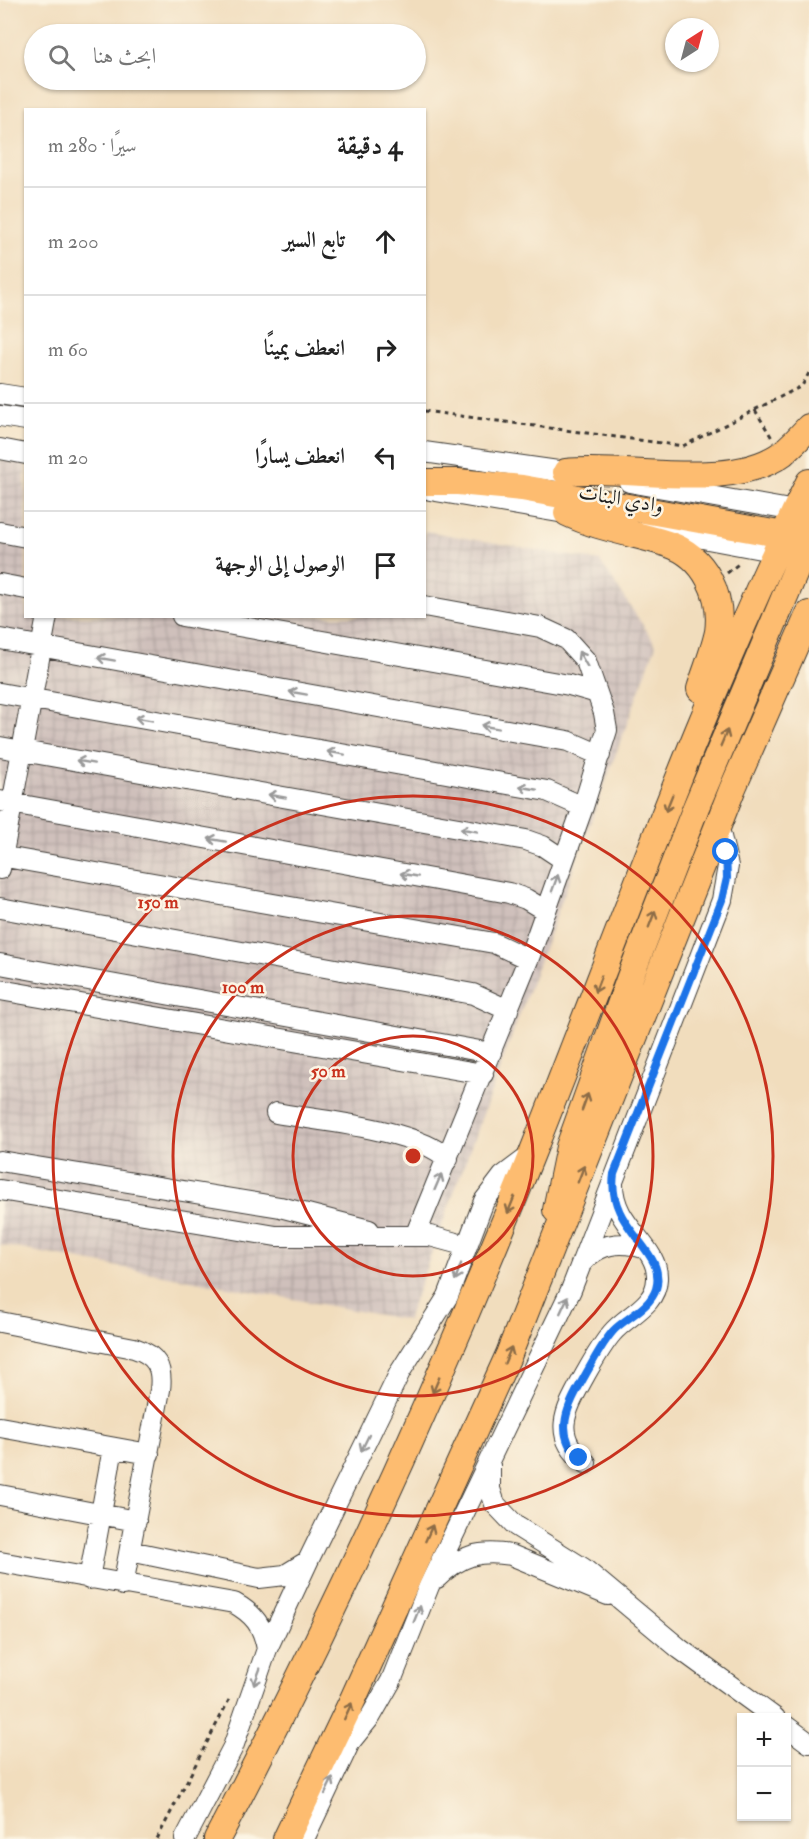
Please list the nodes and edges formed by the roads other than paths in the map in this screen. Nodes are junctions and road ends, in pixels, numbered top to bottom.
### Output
1 (0, 394) edge
2 (24, 398) edge
3 (0, 416) edge
4 (24, 420) edge
5 (809, 427) edge
6 (0, 449) edge
7 (426, 452) edge
8 (24, 454) edge
9 (566, 472) junction
10 (426, 482) edge
11 (809, 482) edge
12 (426, 489) edge
13 (567, 513) junction
14 (0, 532) edge
15 (24, 537) edge
16 (800, 538) edge
17 (0, 584) edge
18 (24, 589) edge
19 (426, 606) edge
20 (809, 614) edge
21 (46, 618) edge
22 (193, 618) edge
23 (0, 639) edge
24 (41, 647) junction
25 (809, 651) edge
26 (0, 693) edge
27 (597, 693) junction
28 (32, 699) junction
29 (0, 747) edge
30 (691, 748) junction
31 (22, 750) junction
32 (600, 755) junction
33 (732, 790) junction
34 (6, 802) edge
35 (583, 807) junction
36 (718, 824) junction
37 (1, 860) edge
38 (564, 860) junction
39 (0, 908) edge
40 (546, 911) junction
41 (528, 959) junction
42 (0, 964) edge
43 (0, 990) edge
44 (508, 1010) junction
45 (491, 1053) junction
46 (483, 1074) junction
47 (276, 1113) dead end
48 (531, 1155) junction
49 (448, 1159) junction
50 (0, 1161) edge
51 (614, 1174) junction
52 (0, 1190) edge
53 (390, 1236) junction
54 (415, 1236) junction
55 (556, 1240) junction
56 (467, 1246) junction
57 (646, 1249) junction
58 (580, 1266) junction
59 (0, 1322) edge
60 (0, 1427) edge
61 (113, 1448) junction
62 (149, 1454) junction
63 (491, 1456) junction
64 (586, 1463) dead end
65 (0, 1495) edge
66 (101, 1514) junction
67 (136, 1521) junction
68 (130, 1551) junction
69 (308, 1561) junction
70 (0, 1562) edge
71 (89, 1580) junction
72 (123, 1585) junction
73 (429, 1586) junction
74 (616, 1597) junction
75 (267, 1649) junction
76 (768, 1713) edge
77 (791, 1730) edge
78 (809, 1743) edge
79 (231, 1812) junction
80 (185, 1839) edge
81 (217, 1839) edge
82 (222, 1839) edge
83 (286, 1839) edge
84 (304, 1839) edge

1 - 2 street
3 - 4 street
5 - 9 main road
6 - 8 street
7 - 9 street, وادي البنات
9 - 16 street, وادي البنات
10 - 16 main road
11 - 16 main road
12 - 13 street, وادي البنات
13 - 16 street, وادي البنات
13 - 30 main road
14 - 15 street
16 - 30 main road
55 -> 16 main road
17 - 18 street
27 -> 19 street
20 - 33 main road
21 - 24 street
22 - 27 street
23 - 24 street
24 - 28 street
32 -> 24 street
25 - 33 main road
26 - 28 street
27 - 32 street
28 - 31 street
35 -> 28 street
29 - 31 street
30 -> 48 main road
31 - 34 street
38 -> 31 street
32 - 35 street
33 - 36 main road
34 - 37 street
40 -> 34 street
35 - 38 street
36 - 51 street
55 -> 36 main road
37 - 41 street
40 -> 38 street
39 - 44 street
40 - 41 street
41 - 44 street
42 - 45 street
43 - 46 street
44 - 45 street
45 - 46 street
46 - 49 street
47 - 49 street
48 - 56 street
48 -> 79 main road
54 -> 49 street
50 - 53 street
51 - 57 street
51 - 58 street
52 - 53 street
53 - 54 street
54 - 56 street
83 -> 55 main road
56 -> 69 street
57 - 58 street
57 - 64 street
63 -> 58 street
59 - 62 street
60 - 61 street
61 - 62 street
61 - 66 street
62 - 67 street
63 - 73 street
63 - 74 street
65 - 66 street
66 - 67 street
66 - 71 street
67 - 68 street
68 - 69 street
68 - 72 street
69 - 75 street
70 - 71 street
71 - 72 street
72 - 75 street
73 - 74 street
84 -> 73 street
74 - 76 street
75 -> 80 street
77 - 78 street
79 - 81 main road
79 - 82 main road

